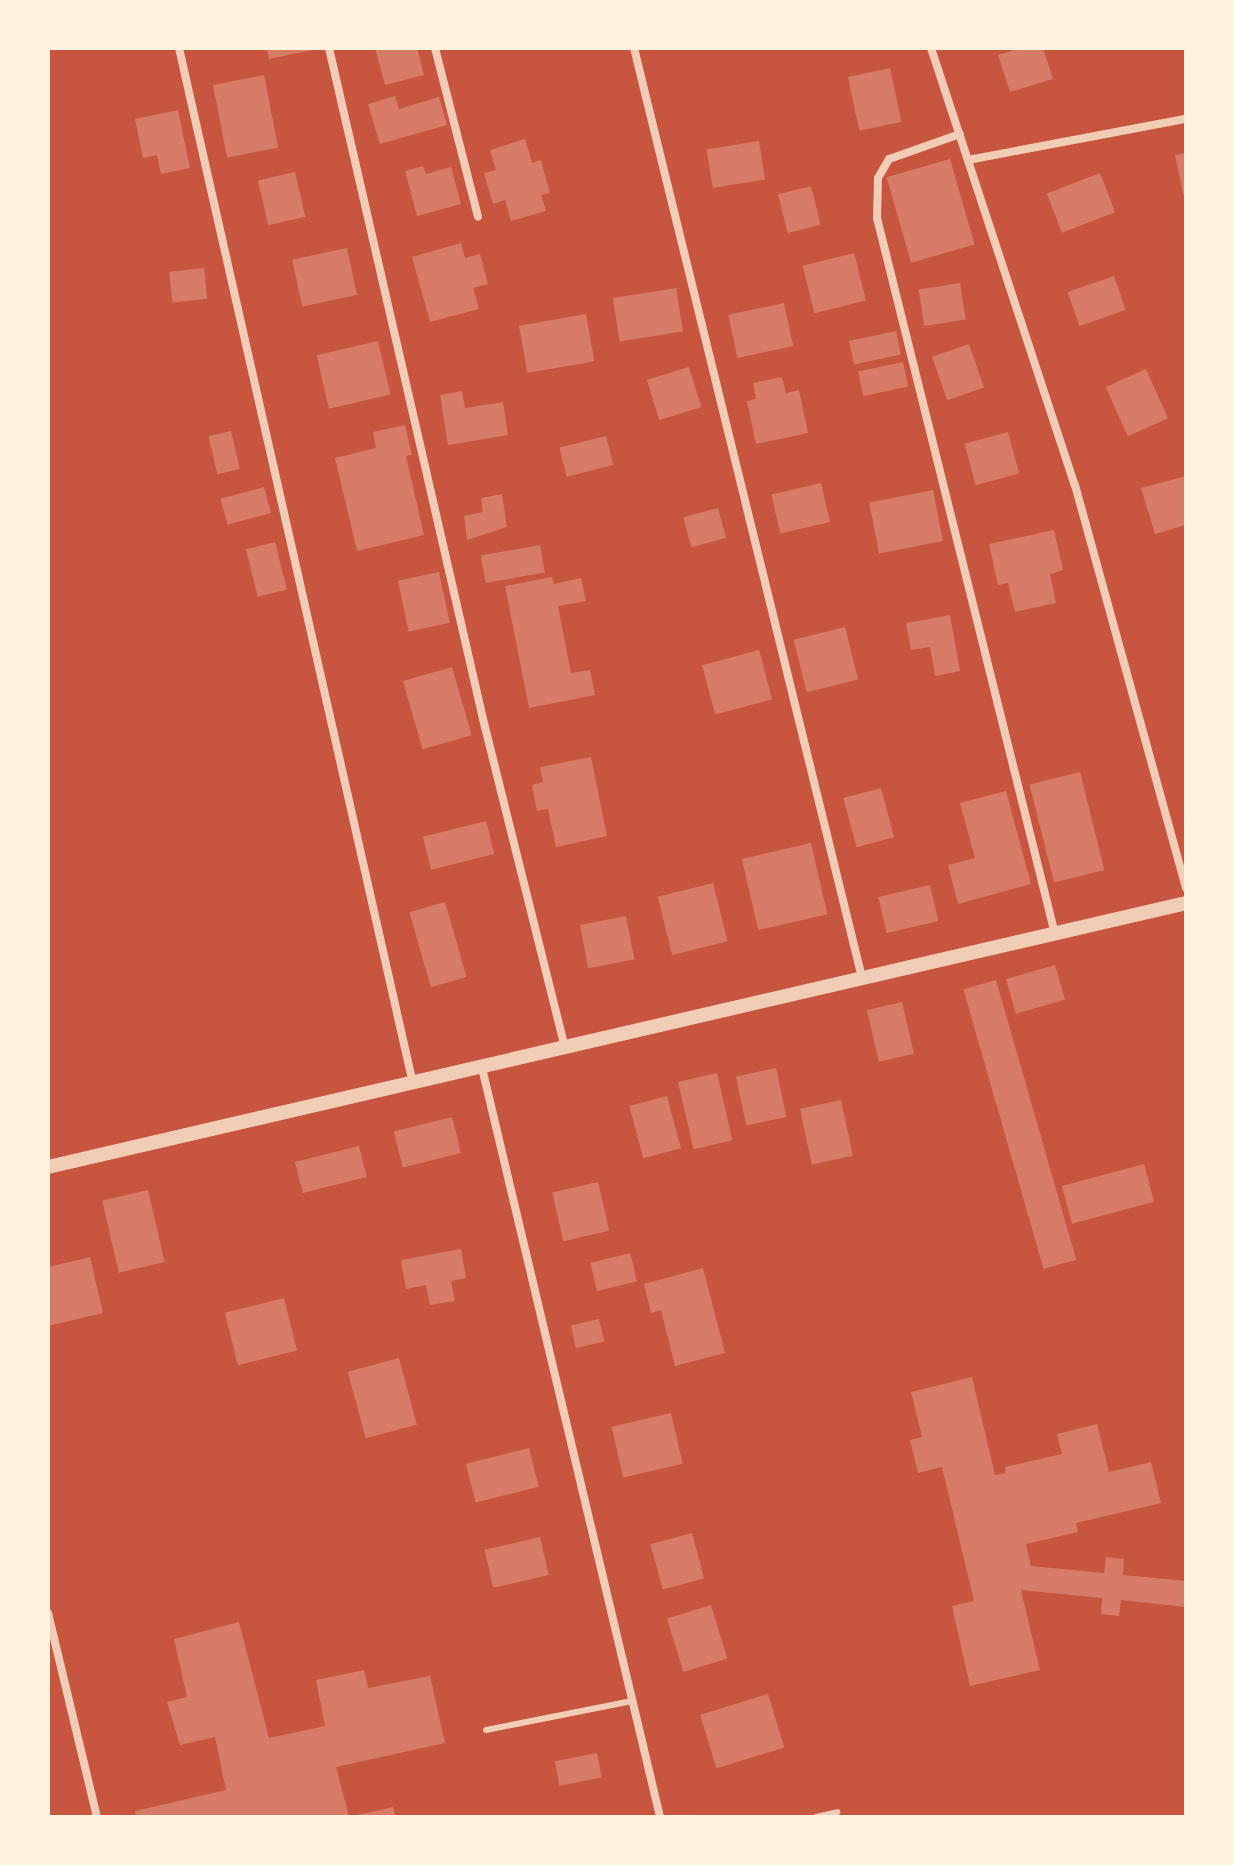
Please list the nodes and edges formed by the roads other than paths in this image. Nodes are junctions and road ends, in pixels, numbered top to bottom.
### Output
1 (179, 48) edge
2 (329, 48) edge
3 (435, 48) edge
4 (634, 48) edge
5 (931, 48) edge
6 (1186, 119) edge
7 (960, 134) junction
8 (968, 160) junction
9 (478, 217) dead end
10 (1186, 888) edge
11 (1186, 903) edge
12 (1055, 934) junction
13 (862, 978) junction
14 (565, 1049) junction
15 (482, 1068) junction
16 (413, 1084) junction
17 (48, 1167) edge
18 (48, 1613) edge
19 (632, 1701) junction
20 (486, 1730) dead end
21 (837, 1812) dead end
22 (97, 1817) edge
23 (660, 1817) edge
24 (816, 1817) edge

1 - 16 street
2 - 14 street
3 - 9 street
4 - 13 street
5 - 7 street
6 - 8 street
7 - 8 street
7 - 12 street
8 - 10 street
11 - 12 street
12 - 13 street
13 - 14 street
14 - 15 street
15 - 16 street
15 - 19 street
16 - 17 street
18 - 22 street
19 - 20 lane
19 - 23 street
21 - 24 lane

